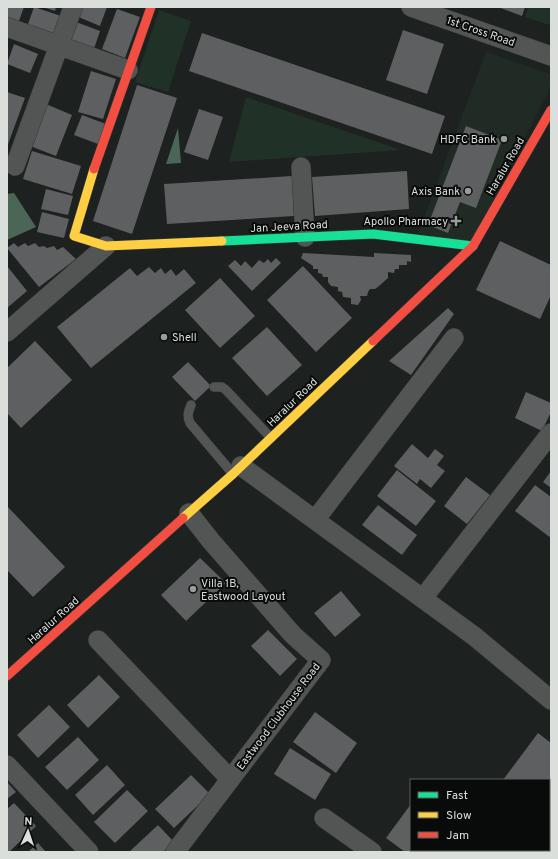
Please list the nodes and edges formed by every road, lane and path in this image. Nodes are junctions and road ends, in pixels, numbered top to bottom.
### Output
1 (73, 7) edge
2 (151, 7) edge
3 (411, 7) edge
4 (7, 27) edge
5 (60, 46) junction
6 (551, 56) edge
7 (128, 70) junction
8 (551, 110) edge
9 (15, 166) dead end
10 (301, 167) dead end
11 (305, 237) junction
12 (106, 246) junction
13 (473, 246) junction
14 (7, 332) edge
15 (454, 338) dead end
16 (214, 387) dead end
17 (191, 405) dead end
18 (551, 433) edge
19 (271, 438) junction
20 (237, 470) junction
21 (189, 513) junction
22 (315, 520) junction
23 (423, 598) junction
24 (98, 640) dead end
25 (7, 676) edge
26 (551, 700) edge
27 (7, 765) edge
28 (230, 779) junction
29 (324, 818) dead end
30 (89, 852) edge
31 (175, 852) edge
32 (372, 852) edge

1 - 5 street
2 - 7 street
3 - 6 street, 1st Cross Road
4 - 5 street
5 - 7 street
5 - 9 street
7 - 12 street, Jan Jeeva Road
8 - 13 street, Haralur Road
10 - 11 street
11 - 12 street, Jan Jeeva Road
11 - 13 street, Jan Jeeva Road
12 - 14 street
13 - 19 street, Haralur Road
15 - 22 street
16 - 19 lane
17 - 20 lane
18 - 23 street
19 - 20 street, Haralur Road
20 - 21 street, Haralur Road
20 - 22 street
21 - 25 street, Haralur Road
21 - 28 street, Eastwood Clubhouse Road
22 - 23 street
23 - 26 street
24 - 28 street
27 - 30 street
28 - 31 street, Eastwood Clubhouse Road
29 - 32 street

